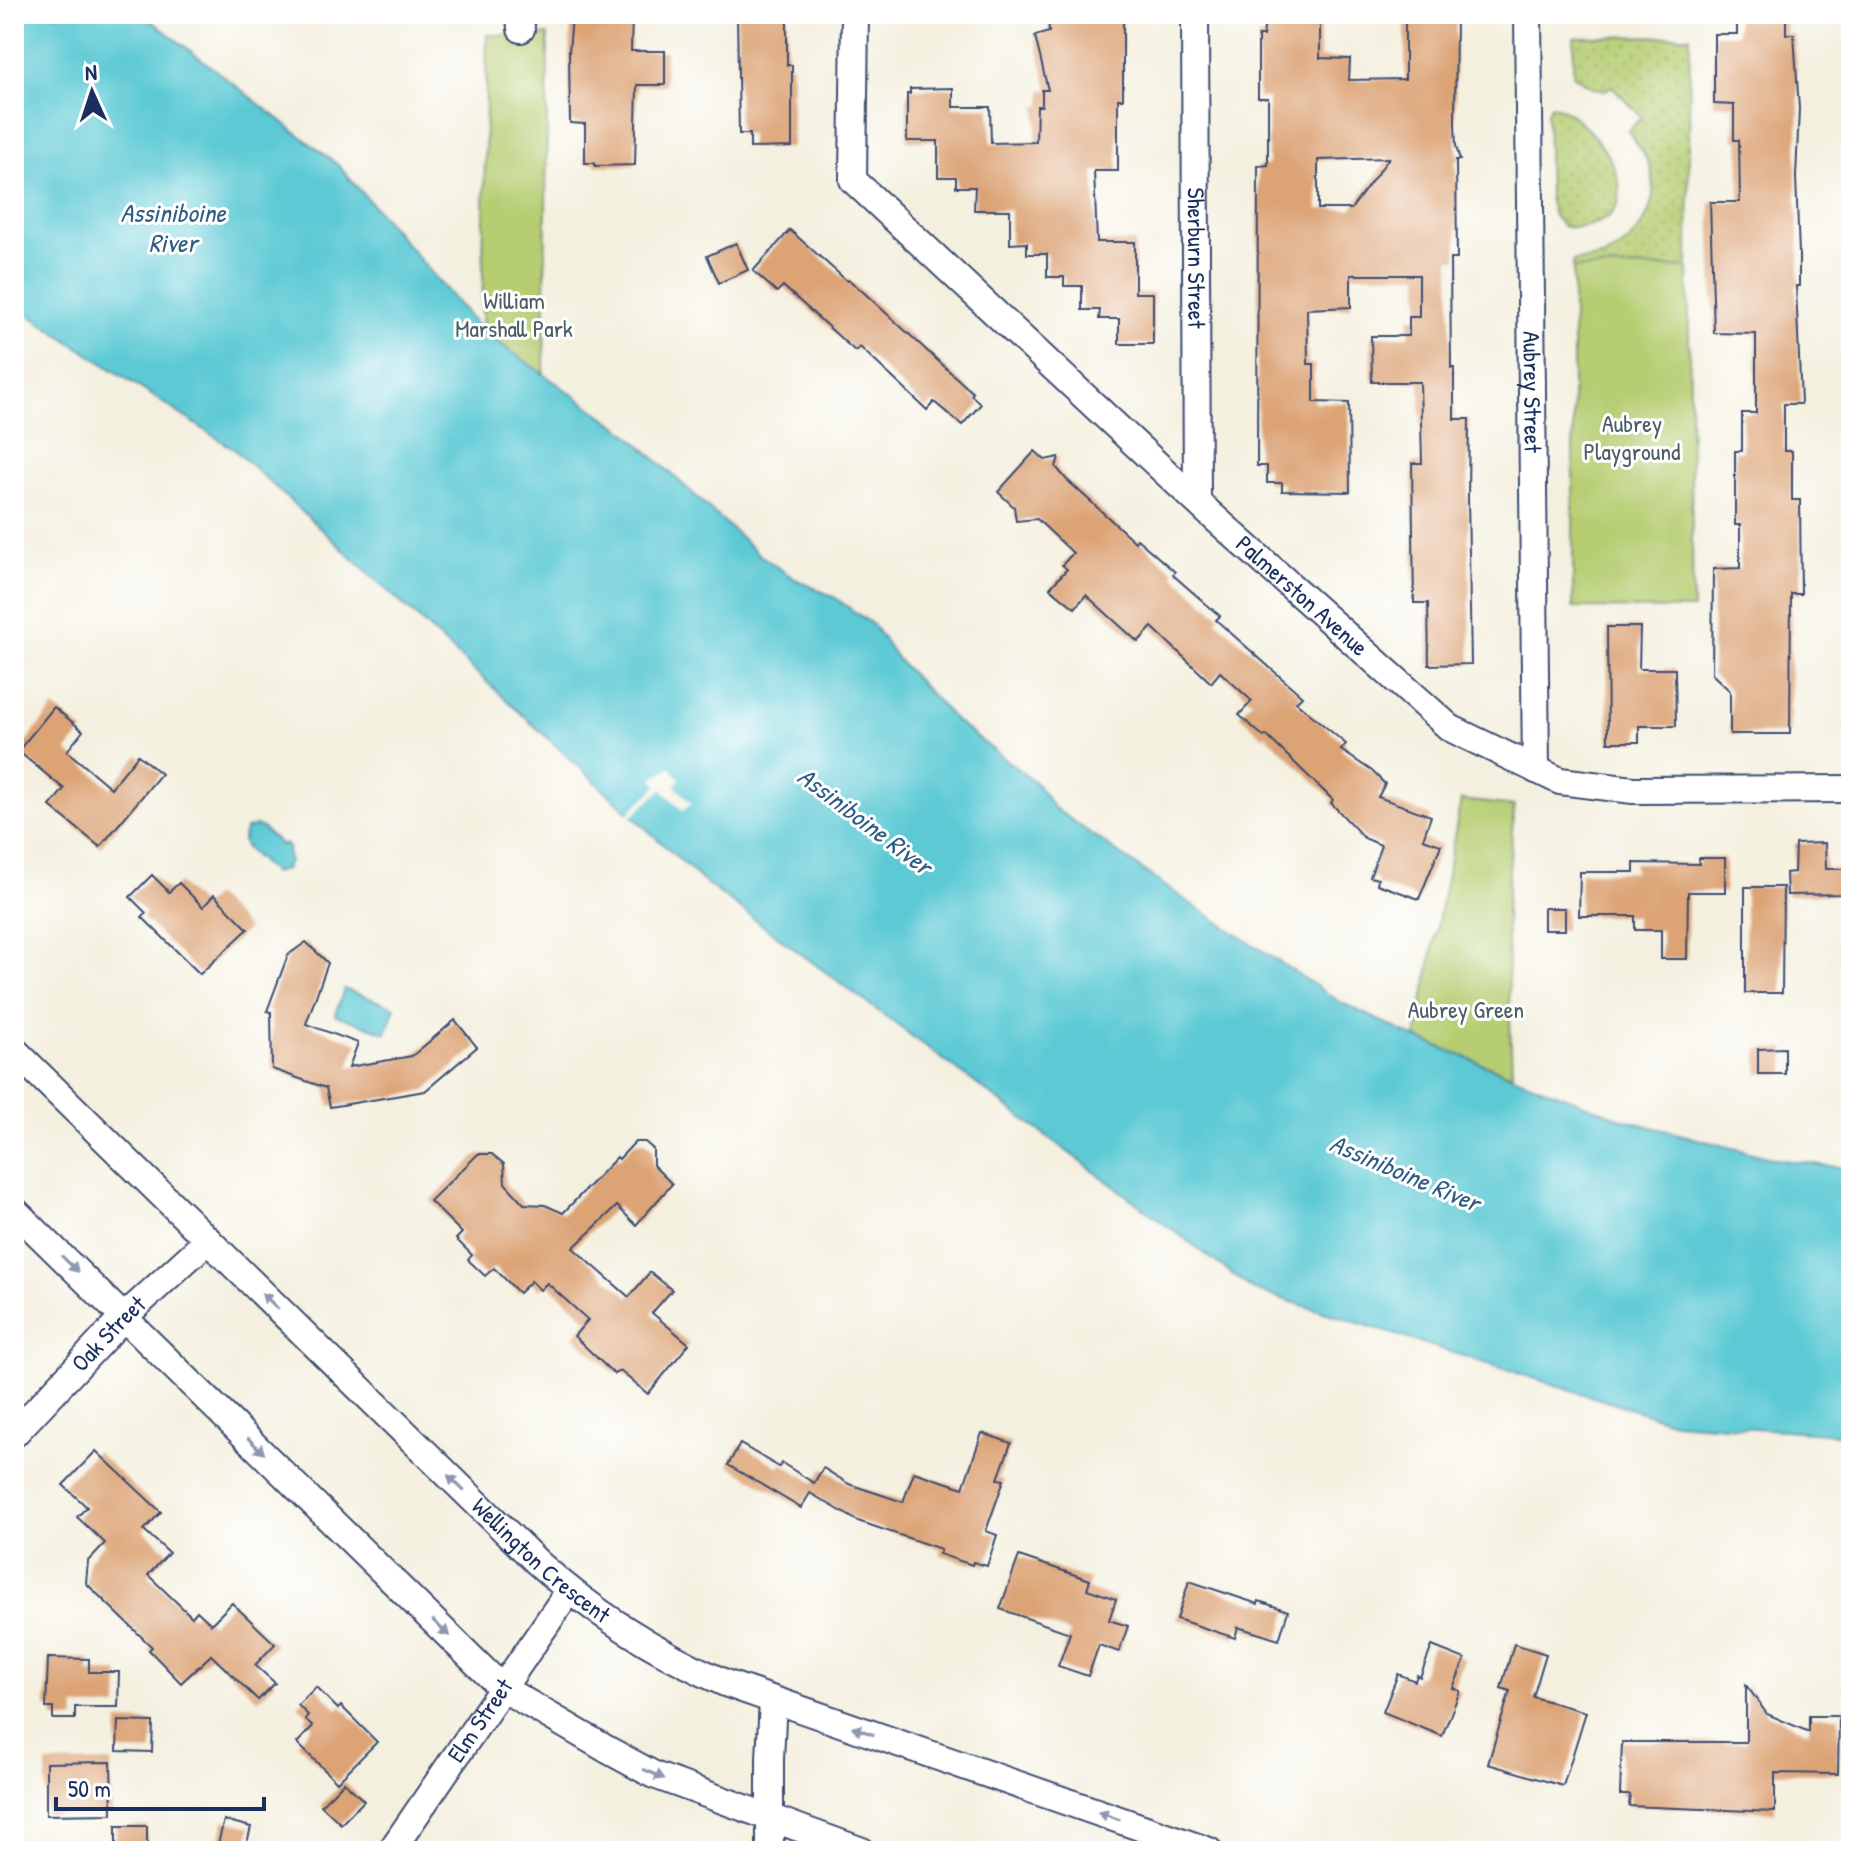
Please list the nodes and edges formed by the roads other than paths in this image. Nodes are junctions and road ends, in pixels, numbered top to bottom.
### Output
1 (855, 14) edge
2 (1195, 14) edge
3 (1528, 14) edge
4 (1197, 501) junction
5 (1536, 770) junction
6 (1851, 789) edge
7 (14, 1050) edge
8 (14, 1210) edge
9 (208, 1240) junction
10 (124, 1317) junction
11 (14, 1434) edge
12 (569, 1591) junction
13 (502, 1688) junction
14 (773, 1700) junction
15 (770, 1819) junction
16 (1200, 1849) edge
17 (391, 1851) edge
18 (770, 1851) edge
19 (862, 1851) edge

1 - 4 street, Palmerston Avenue
2 - 4 street, Sherburn Street
3 - 5 street, Aubrey Street
4 - 5 street, Palmerston Avenue
5 - 6 street, Palmerston Avenue
7 - 9 street, Wellington Crescent
8 -> 10 street
9 - 10 street, Oak Street
12 -> 9 street, Wellington Crescent
10 - 11 street, Oak Street
10 -> 13 street
12 - 13 street, Elm Street
12 - 14 street, Wellington Crescent
13 -> 15 street
13 - 17 street, Elm Street
14 - 15 street
16 -> 14 street, Wellington Crescent
15 - 18 street
15 - 19 street

